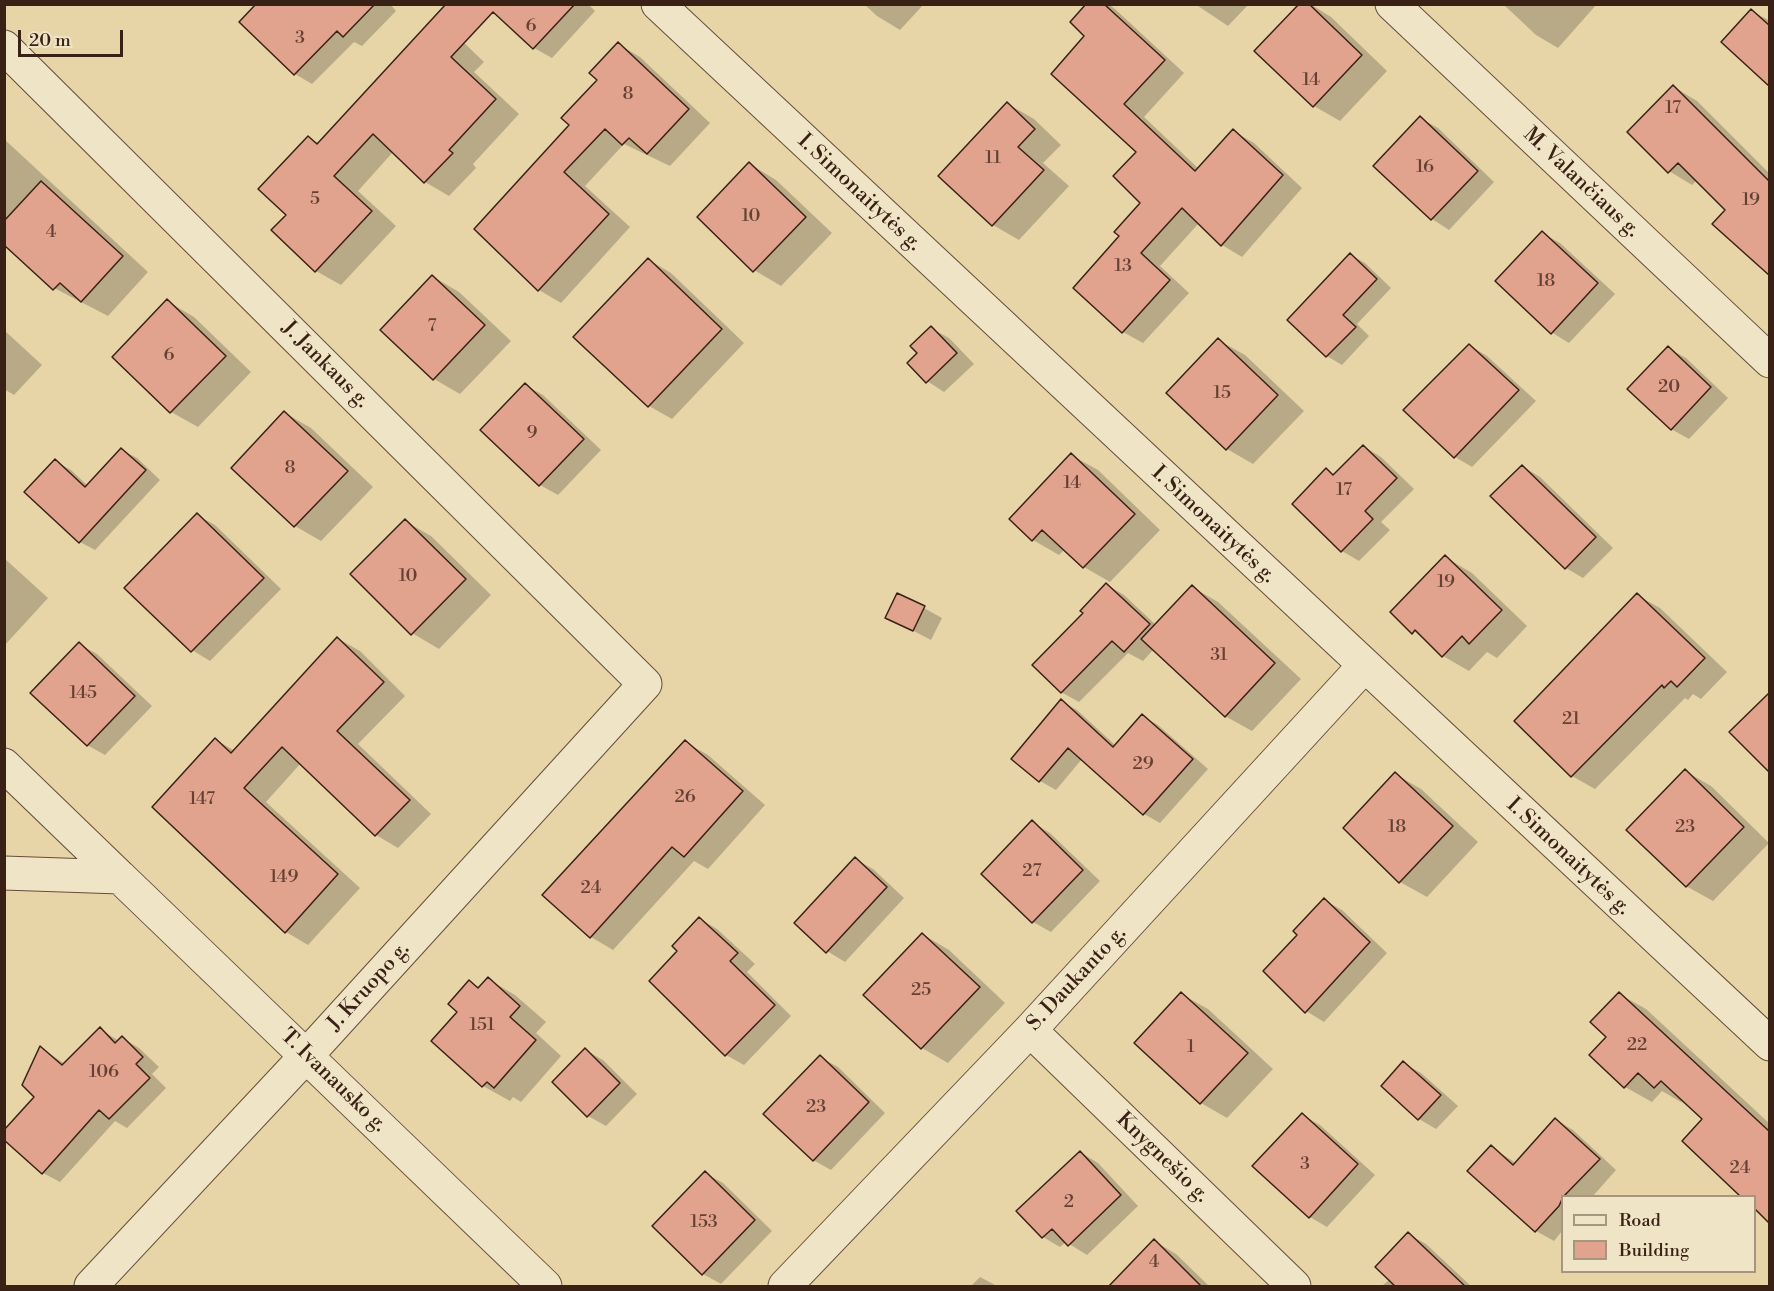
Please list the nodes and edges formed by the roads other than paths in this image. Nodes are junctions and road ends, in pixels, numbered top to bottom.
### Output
1 (658, 4) edge
2 (1392, 4) edge
3 (4, 47) edge
4 (1770, 361) edge
5 (1364, 666) junction
6 (645, 684) joint
7 (4, 765) edge
8 (4, 873) edge
9 (120, 877) junction
10 (1030, 1030) junction
11 (1770, 1044) edge
12 (307, 1055) junction
13 (91, 1287) edge
14 (545, 1287) edge
15 (785, 1287) edge
16 (1294, 1287) edge

1 - 5 street, I. Simonaitytės g.
2 - 4 street, M. Valančiaus g.
3 - 6 street, J. Jankaus g.
5 - 10 street, S. Daukanto g.
5 - 11 street, I. Simonaitytės g.
6 - 12 street, J. Kruopo g.
7 - 9 street, T. Ivanausko g.
8 - 9 street
9 - 12 street, T. Ivanausko g.
10 - 15 street, S. Daukanto g.
10 - 16 street, Knygnešio g.
12 - 13 street, J. Kruopo g.
12 - 14 street, T. Ivanausko g.

